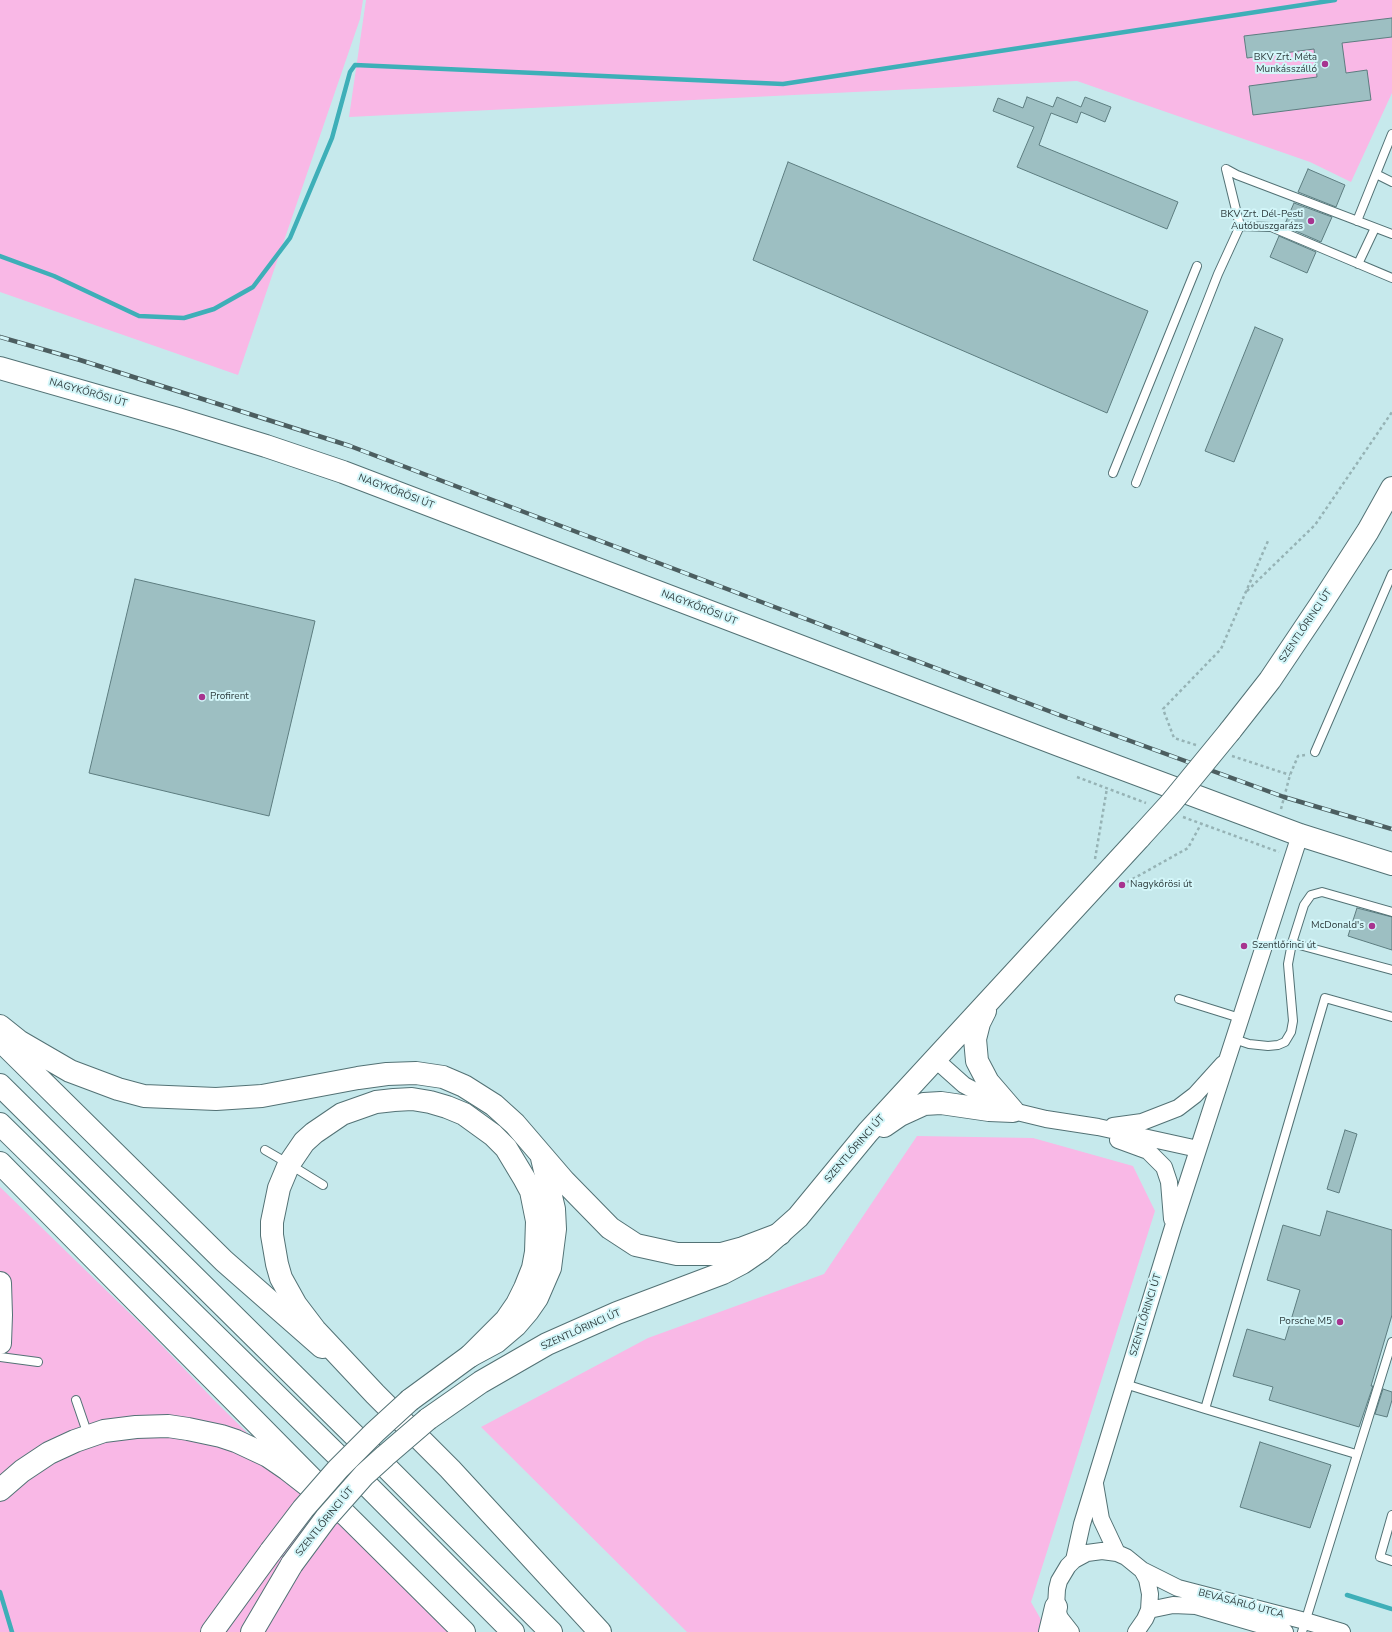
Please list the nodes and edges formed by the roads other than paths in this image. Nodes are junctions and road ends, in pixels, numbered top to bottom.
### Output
1 (1392, 134) edge
2 (1376, 174) junction
3 (1392, 182) edge
4 (1357, 221) junction
5 (1240, 226) junction
6 (1374, 228) junction
7 (1392, 234) edge
8 (1358, 264) junction
9 (1196, 266) dead end
10 (1392, 278) edge
11 (0, 368) edge
12 (1114, 473) dead end
13 (1136, 483) dead end
14 (1392, 488) edge
15 (1392, 574) edge
16 (1315, 752) road end
17 (1300, 835) junction
18 (1392, 864) edge
19 (1392, 912) edge
20 (1292, 943) junction
21 (1392, 970) edge
22 (991, 999) junction
23 (1179, 999) dead end
24 (1392, 1017) edge
25 (1240, 1018) junction
26 (0, 1026) edge
27 (1234, 1039) junction
28 (0, 1040) edge
29 (936, 1060) junction
30 (1227, 1060) junction
31 (0, 1085) edge
32 (1013, 1111) junction
33 (0, 1124) edge
34 (1098, 1127) junction
35 (868, 1132) junction
36 (1198, 1148) junction
37 (265, 1150) dead end
38 (542, 1153) junction
39 (0, 1163) edge
40 (289, 1164) junction
41 (323, 1185) dead end
42 (1173, 1227) junction
43 (780, 1234) junction
44 (0, 1283) edge
45 (1392, 1342) edge
46 (0, 1343) edge
47 (470, 1356) junction
48 (0, 1357) edge
49 (38, 1362) dead end
50 (1125, 1384) junction
51 (375, 1394) junction
52 (76, 1400) dead end
53 (1205, 1409) junction
54 (88, 1436) junction
55 (1356, 1454) junction
56 (1095, 1482) junction
57 (0, 1490) edge
58 (346, 1514) junction
59 (1392, 1515) edge
60 (1117, 1552) junction
61 (1074, 1560) junction
62 (1392, 1561) edge
63 (1142, 1570) junction
64 (1056, 1607) junction
65 (1149, 1610) junction
66 (1304, 1626) edge
67 (1139, 1631) edge
68 (212, 1632) edge
69 (252, 1632) edge
70 (464, 1632) edge
71 (513, 1632) edge
72 (551, 1632) edge
73 (600, 1632) edge
74 (1050, 1632) edge
75 (1071, 1632) edge
76 (1285, 1632) edge
77 (1342, 1632) edge

1 - 2 lane
2 - 3 lane
2 - 4 lane
4 - 5 lane
4 - 6 lane
5 - 8 lane
5 - 13 lane
6 - 7 lane
6 - 8 lane
8 - 10 lane
9 - 12 lane
11 - 17 main road, NAGYKŐRÖSI ÚT
14 - 22 main road, SZENTLŐRINCI ÚT, bridge
15 - 16 lane
17 - 18 main road, NAGYKŐRÖSI ÚT
17 - 25 street, SZENTLŐRINCI ÚT
19 - 20 lane
20 - 21 lane
20 - 27 lane
22 - 29 main road, SZENTLŐRINCI ÚT
22 - 32 main road
23 - 25 lane
24 - 53 lane
25 - 27 street, SZENTLŐRINCI ÚT
26 - 38 main road
27 - 30 street, SZENTLŐRINCI ÚT
28 - 51 main road
29 - 32 street
29 - 35 main road, SZENTLŐRINCI ÚT
30 - 34 street
30 - 36 street, SZENTLŐRINCI ÚT
31 - 72 main road
32 - 34 street
32 - 35 main road
33 - 71 main road
34 - 36 street
34 - 42 street
35 - 43 main road, SZENTLŐRINCI ÚT
36 - 42 street, SZENTLŐRINCI ÚT
37 - 40 lane
38 - 43 main road
38 - 47 main road
39 - 58 main road
40 - 41 lane
40 - 47 main road
40 - 51 main road
42 - 50 street, SZENTLŐRINCI ÚT
43 - 69 main road, SZENTLŐRINCI ÚT, bridge
44 - 46 main road
45 - 55 lane
47 - 68 main road, bridge
48 - 49 lane
50 - 53 lane
50 - 56 street, SZENTLŐRINCI ÚT
51 - 73 main road
52 - 54 lane
53 - 55 lane
54 - 57 main road
54 - 58 main road
55 - 66 lane
56 - 60 street, SZENTLŐRINCI ÚT
56 - 61 street, SZENTLŐRINCI ÚT
58 - 70 main road
59 - 62 lane
60 - 61 street
60 - 63 street, BEVÁSÁRLÓ UTCA
61 - 64 street
63 - 65 street
63 - 66 street, BEVÁSÁRLÓ UTCA
64 - 74 main road
64 - 75 street
65 - 67 street
65 - 76 street
66 - 77 street, BEVÁSÁRLÓ UTCA

